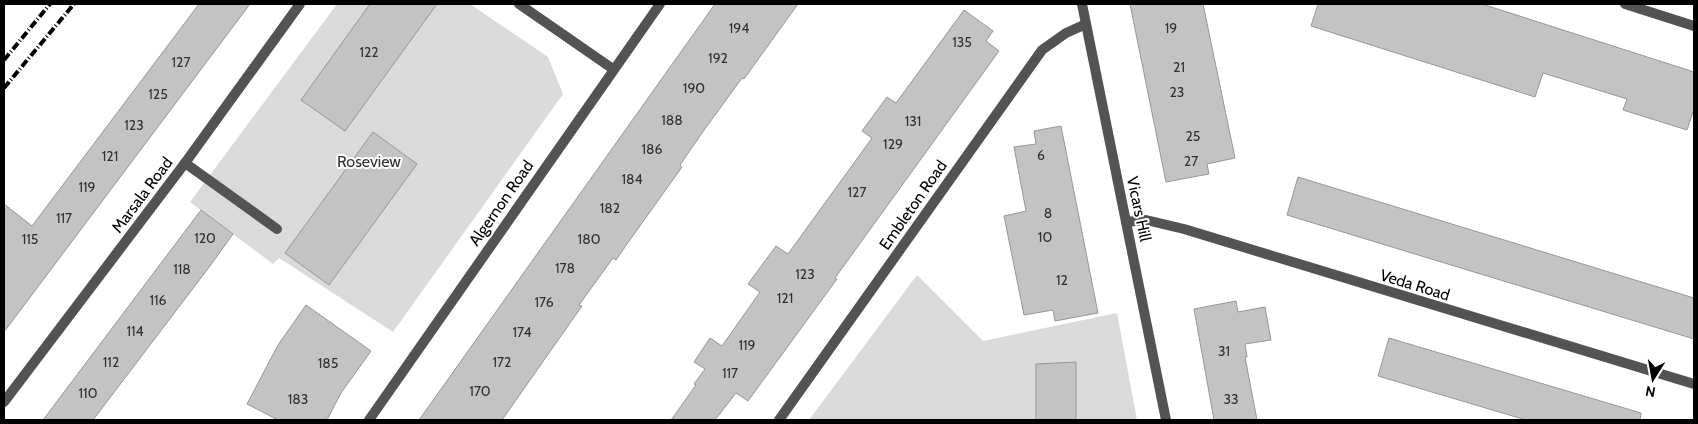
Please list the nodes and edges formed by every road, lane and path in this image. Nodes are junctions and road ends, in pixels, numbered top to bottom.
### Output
1 (300, 4) edge
2 (519, 4) edge
3 (660, 4) edge
4 (1082, 4) edge
5 (1625, 4) edge
6 (1086, 24) junction
7 (1694, 26) edge
8 (613, 70) junction
9 (185, 163) junction
10 (1126, 222) junction
11 (277, 229) dead end
12 (1694, 384) edge
13 (4, 402) edge
14 (369, 420) edge
15 (779, 420) edge
16 (1166, 420) edge

1 - 9 street, Marsala Road
2 - 8 street
3 - 8 street, Algernon Road
4 - 6 street, Vicars Hill
5 - 7 street
6 - 10 street, Vicars Hill
6 - 15 street, Embleton Road
8 - 14 street, Algernon Road
9 - 11 street
9 - 13 street, Marsala Road
10 - 12 street, Veda Road
10 - 16 street, Vicars Hill

